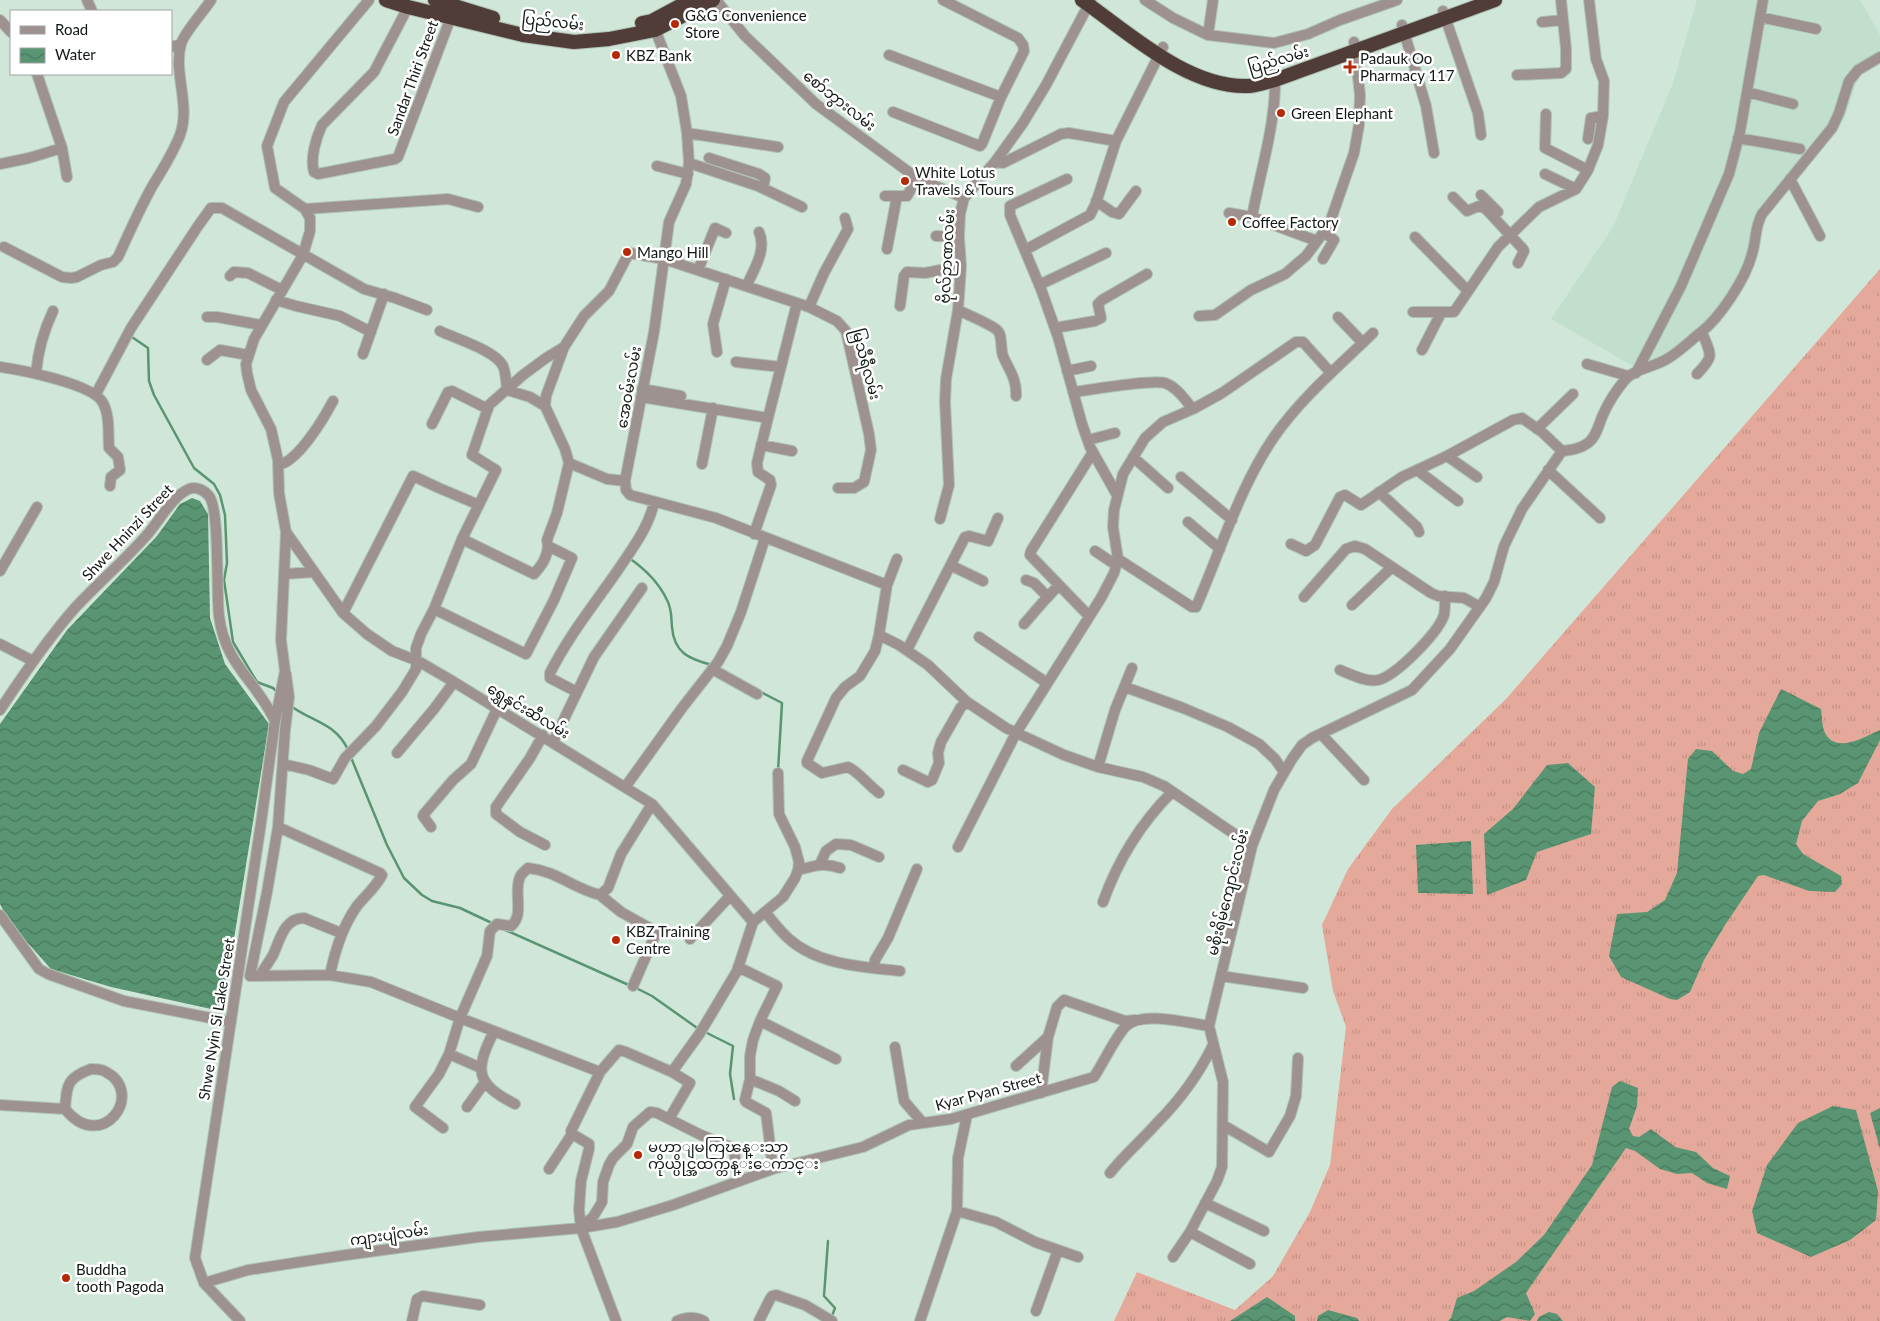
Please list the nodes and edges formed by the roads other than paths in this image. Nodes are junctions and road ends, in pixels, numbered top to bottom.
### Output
1 (211, 0) edge
2 (369, 0) edge
3 (386, 0) edge
4 (435, 0) edge
5 (691, 0) edge
6 (714, 0) edge
7 (942, 0) edge
8 (1145, 0) edge
9 (1213, 0) edge
10 (1397, 0) edge
11 (1470, 0) edge
12 (1495, 0) edge
13 (1561, 0) edge
14 (1589, 0) edge
15 (1763, 0) edge
16 (1090, 1) edge
17 (408, 7) junction
18 (1444, 15) junction
19 (1760, 17) junction
20 (451, 18) junction
21 (0, 20) edge
22 (1563, 20) junction
23 (1542, 22) dead end
24 (653, 26) junction
25 (1404, 29) junction
26 (1816, 29) dead end
27 (10, 31) edge
28 (1208, 35) junction
29 (176, 46) edge
30 (1355, 47) junction
31 (1161, 51) junction
32 (889, 55) dead end
33 (1880, 57) edge
34 (1517, 74) dead end
35 (37, 75) edge
36 (1275, 75) junction
37 (1747, 92) junction
38 (1001, 97) junction
39 (1793, 104) dead end
40 (893, 112) dead end
41 (1546, 114) dead end
42 (1603, 116) junction
43 (687, 134) junction
44 (1481, 135) dead end
45 (1738, 138) junction
46 (1588, 139) dead end
47 (1116, 140) junction
48 (778, 147) dead end
49 (62, 148) junction
50 (1800, 149) dead end
51 (1434, 153) dead end
52 (709, 158) dead end
53 (995, 162) junction
54 (689, 163) junction
55 (0, 164) edge
56 (657, 166) dead end
57 (1588, 170) junction
58 (688, 174) junction
59 (1546, 174) dead end
60 (68, 177) dead end
61 (917, 178) junction
62 (1067, 179) dead end
63 (1790, 179) junction
64 (763, 188) junction
65 (1576, 189) junction
66 (1136, 191) dead end
67 (1481, 195) dead end
68 (885, 196) dead end
69 (897, 196) junction
70 (1453, 197) dead end
71 (964, 198) junction
72 (1096, 201) junction
73 (478, 207) dead end
74 (802, 207) dead end
75 (305, 209) junction
76 (1229, 213) dead end
77 (1252, 217) junction
78 (845, 218) dead end
79 (758, 232) dead end
80 (1324, 232) junction
81 (1513, 232) junction
82 (726, 233) dead end
83 (936, 236) dead end
84 (1820, 236) dead end
85 (959, 238) junction
86 (1415, 238) dead end
87 (1317, 241) junction
88 (4, 247) dead end
89 (887, 250) dead end
90 (1025, 250) junction
91 (1106, 253) dead end
92 (303, 255) junction
93 (664, 259) junction
94 (1323, 259) dead end
95 (1518, 263) dead end
96 (961, 266) junction
97 (698, 270) junction
98 (1147, 274) dead end
99 (230, 276) dead end
100 (726, 279) junction
101 (1039, 285) junction
102 (747, 286) junction
103 (282, 290) junction
104 (1468, 291) junction
105 (384, 294) junction
106 (276, 300) junction
107 (797, 303) junction
108 (900, 306) dead end
109 (809, 307) junction
110 (427, 310) dead end
111 (958, 310) junction
112 (53, 312) dead end
113 (1413, 312) dead end
114 (1441, 313) junction
115 (1199, 316) dead end
116 (1338, 317) dead end
117 (207, 318) dead end
118 (261, 324) junction
119 (1055, 328) junction
120 (440, 331) dead end
121 (371, 332) junction
122 (1702, 332) junction
123 (1373, 333) dead end
124 (1363, 343) junction
125 (564, 347) junction
126 (1422, 350) dead end
127 (717, 352) dead end
128 (363, 354) dead end
129 (248, 355) junction
130 (207, 360) dead end
131 (736, 362) dead end
132 (1587, 364) dead end
133 (1091, 366) dead end
134 (0, 367) edge
135 (781, 367) junction
136 (1067, 371) junction
137 (36, 373) junction
138 (1331, 373) junction
139 (1697, 374) dead end
140 (1632, 375) junction
141 (507, 390) junction
142 (1073, 392) junction
143 (641, 393) junction
144 (96, 394) junction
145 (1573, 394) dead end
146 (681, 396) dead end
147 (1016, 396) dead end
148 (333, 401) dead end
149 (545, 406) junction
150 (712, 408) junction
151 (488, 409) junction
152 (1193, 409) junction
153 (768, 418) junction
154 (432, 424) dead end
155 (1537, 429) junction
156 (1115, 433) dead end
157 (1088, 440) junction
158 (761, 444) junction
159 (792, 451) dead end
160 (1562, 451) junction
161 (1093, 452) junction
162 (1447, 456) junction
163 (1133, 457) junction
164 (568, 464) junction
165 (702, 464) dead end
166 (278, 465) junction
167 (1417, 470) junction
168 (1548, 470) junction
169 (1181, 477) dead end
170 (1477, 477) dead end
171 (625, 481) junction
172 (110, 486) dead end
173 (838, 488) dead end
174 (1168, 488) dead end
175 (1379, 492) junction
176 (1117, 495) junction
177 (1458, 501) dead end
178 (654, 503) junction
179 (479, 505) junction
180 (36, 507) dead end
181 (940, 518) dead end
182 (998, 518) dead end
183 (1600, 518) dead end
184 (1232, 520) junction
185 (1188, 522) dead end
186 (286, 532) junction
187 (1419, 532) dead end
188 (754, 534) junction
189 (764, 538) junction
190 (462, 539) junction
191 (1291, 544) dead end
192 (548, 546) junction
193 (1220, 549) junction
194 (1095, 551) dead end
195 (897, 559) dead end
196 (1117, 562) junction
197 (952, 566) junction
198 (1392, 567) junction
199 (0, 571) edge
200 (314, 572) junction
201 (284, 574) junction
202 (1026, 580) dead end
203 (982, 581) dead end
204 (887, 585) junction
205 (1059, 585) junction
206 (642, 588) dead end
207 (1048, 596) junction
208 (1304, 596) dead end
209 (1445, 596) junction
210 (1352, 605) dead end
211 (1480, 607) junction
212 (434, 609) junction
213 (343, 613) junction
214 (1088, 615) junction
215 (1024, 624) dead end
216 (879, 636) junction
217 (979, 637) dead end
218 (0, 644) edge
219 (907, 650) junction
220 (32, 661) junction
221 (418, 661) junction
222 (714, 666) junction
223 (1132, 668) dead end
224 (1340, 670) dead end
225 (454, 682) junction
226 (1047, 683) junction
227 (1125, 687) junction
228 (577, 692) junction
229 (757, 694) dead end
230 (967, 702) junction
231 (282, 708) junction
232 (496, 709) junction
233 (0, 710) edge
234 (275, 721) junction
235 (1016, 732) junction
236 (1321, 734) junction
237 (543, 735) junction
238 (553, 742) junction
239 (396, 753) dead end
240 (283, 764) junction
241 (1098, 767) junction
242 (903, 770) dead end
243 (1284, 772) junction
244 (778, 773) dead end
245 (1364, 780) dead end
246 (626, 786) junction
247 (1172, 792) junction
248 (879, 794) dead end
249 (652, 804) junction
250 (278, 827) junction
251 (431, 827) dead end
252 (546, 845) dead end
253 (1252, 846) junction
254 (958, 847) dead end
255 (879, 857) dead end
256 (820, 864) junction
257 (840, 868) dead end
258 (917, 869) dead end
259 (798, 870) junction
260 (600, 895) junction
261 (730, 896) junction
262 (1103, 902) dead end
263 (766, 913) junction
264 (0, 916) edge
265 (753, 922) junction
266 (341, 933) junction
267 (690, 939) dead end
268 (738, 967) junction
269 (874, 968) junction
270 (900, 971) dead end
271 (260, 975) junction
272 (330, 975) junction
273 (1221, 976) junction
274 (633, 986) dead end
275 (1303, 988) dead end
276 (460, 1018) junction
277 (1139, 1020) junction
278 (760, 1021) junction
279 (231, 1022) junction
280 (1209, 1026) junction
281 (494, 1031) junction
282 (1048, 1037) junction
283 (1213, 1045) junction
284 (895, 1047) dead end
285 (449, 1054) junction
286 (1298, 1058) dead end
287 (836, 1059) dead end
288 (1016, 1066) dead end
289 (480, 1068) junction
290 (600, 1072) junction
291 (672, 1072) junction
292 (750, 1079) junction
293 (485, 1082) junction
294 (1041, 1094) junction
295 (795, 1101) dead end
296 (515, 1104) dead end
297 (0, 1105) edge
298 (467, 1107) dead end
299 (65, 1110) junction
300 (967, 1115) junction
301 (669, 1119) junction
302 (922, 1122) junction
303 (1223, 1125) junction
304 (443, 1128) dead end
305 (572, 1134) junction
306 (549, 1169) dead end
307 (773, 1170) junction
308 (1110, 1173) dead end
309 (740, 1181) junction
310 (1205, 1203) junction
311 (957, 1211) junction
312 (581, 1228) junction
313 (1264, 1231) dead end
314 (1190, 1232) junction
315 (1058, 1250) junction
316 (1078, 1257) dead end
317 (1173, 1257) dead end
318 (1250, 1264) dead end
319 (204, 1283) junction
320 (480, 1306) dead end
321 (1036, 1311) dead end
322 (761, 1320) edge
323 (240, 1321) edge
324 (412, 1321) edge
325 (616, 1321) edge
326 (677, 1321) edge
327 (704, 1321) edge
328 (832, 1321) edge
329 (920, 1321) edge

1 - 29 street
2 - 75 street
3 - 17 highway, ပြည်လမ်း
4 - 24 highway, ပြည်လမ်း
5 - 24 highway, ပြည်လမ်း
6 - 24 highway, ပြည်လမ်း
6 - 61 street, စော်ဘွားလမ်း
7 - 38 street
8 - 28 street
9 - 28 street
10 - 28 street
11 - 18 highway, ပြည်လမ်း
12 - 18 highway, ပြည်လမ်း
13 - 22 street
14 - 42 street
15 - 19 street
16 - 31 highway, ပြည်လမ်း
16 - 53 street, ဗိုလ်ဉာဏလမ်း
17 - 20 highway, ပြည်လမ်း
17 - 20 street, Sandar Thiri Street
18 - 25 highway, ပြည်လမ်း
18 - 44 street
19 - 26 street
19 - 37 street
20 - 24 highway, ပြည်လမ်း
21 - 27 street
22 - 23 street
22 - 34 street
24 - 43 street, အေဝမ်းလမ်း
25 - 30 highway, ပြည်လမ်း
25 - 51 street
29 - 88 street
30 - 36 highway, ပြည်လမ်း
30 - 80 street
31 - 36 highway, ပြည်လမ်း
31 - 47 street
32 - 38 street
33 - 63 street
35 - 49 street
36 - 77 street
37 - 39 street
37 - 45 street
38 - 40 street
41 - 57 street
42 - 46 street
42 - 57 street
43 - 48 street
43 - 54 street, အေဝမ်းလမ်း
45 - 50 street
45 - 140 street
47 - 53 street
47 - 72 street
49 - 55 street
49 - 60 street
52 - 64 street
53 - 71 street, ဗိုလ်ဉာဏလမ်း
54 - 58 street, အေဝမ်းလမ်း
54 - 64 street
56 - 58 street
57 - 65 street
58 - 93 street, အေဝမ်းလမ်း
59 - 65 street
61 - 69 street
61 - 71 street, စော်ဘွားလမ်း
62 - 90 street
63 - 84 street
63 - 122 street
64 - 74 street
65 - 81 street
66 - 72 street
67 - 81 street
68 - 69 street
69 - 89 street
70 - 81 street
71 - 85 street, ဗိုလ်ဉာဏလမ်း
72 - 90 street
73 - 75 street
75 - 92 street
76 - 77 street
77 - 87 street
78 - 109 street
79 - 102 street
80 - 87 street
80 - 94 street
81 - 95 street
81 - 104 street
82 - 97 street
83 - 85 street
85 - 96 street, ဗိုလ်ဉာဏလမ်း
86 - 104 street
87 - 115 street
90 - 101 street
91 - 101 street
92 - 103 street
92 - 105 street
92 - 144 street
93 - 97 street, မြသီရီလမ်း
93 - 125 street, မြသီရီလမ်း
93 - 143 street, အေဝမ်းလမ်း
96 - 108 street
96 - 111 street, ဗိုလ်ဉာဏလမ်း
97 - 100 street, မြသီရီလမ်း
98 - 119 street
99 - 103 street
100 - 102 street, မြသီရီလမ်း
100 - 127 street
101 - 119 street
102 - 107 street, မြသီရီလမ်း
103 - 106 street
104 - 114 street
105 - 110 street
105 - 121 street
106 - 118 street
106 - 121 street
107 - 109 street, မြသီရီလမ်း
107 - 135 street
109 - 173 street, မြသီရီလမ်း
111 - 147 street
111 - 181 street, ဗိုလ်ဉာဏလမ်း
112 - 137 street
113 - 114 street
114 - 126 street
116 - 124 street
117 - 118 street
118 - 129 street
119 - 136 street
120 - 141 street
121 - 128 street
122 - 139 street
122 - 140 street
123 - 124 street
124 - 138 street
125 - 141 street
125 - 149 street
129 - 130 street
129 - 166 street
131 - 135 street
132 - 140 street
133 - 136 street
134 - 137 street
135 - 153 street
136 - 142 street
137 - 144 street
138 - 152 street
138 - 184 street
140 - 160 street
141 - 149 street
141 - 151 street
142 - 152 street
142 - 157 street
143 - 146 street
143 - 150 street
143 - 171 street, အေဝမ်းလမ်း
144 - 172 street
145 - 155 street
148 - 166 street
149 - 164 street
150 - 153 street
150 - 165 street
151 - 154 street
151 - 179 street
152 - 163 street
153 - 158 street
155 - 160 street
155 - 162 street
156 - 157 street
157 - 161 street
158 - 159 street
158 - 188 street
160 - 168 street, မစိုးရိမ်ကျောင်းလမ်း
161 - 176 street
161 - 205 street
162 - 167 street
162 - 170 street
163 - 174 street
163 - 176 street
164 - 171 street
164 - 192 street
166 - 186 street
167 - 175 street
167 - 177 street
168 - 183 street
168 - 211 street, မစိုးရိမ်ကျောင်းလမ်း
169 - 184 street
171 - 178 street
175 - 187 street
175 - 191 street
176 - 196 street
178 - 188 street
178 - 228 street
179 - 190 street
179 - 213 street
180 - 199 street
182 - 197 street
184 - 193 street
185 - 193 street
186 - 200 street, ရွှေနှင်းဆီလမ်း
186 - 201 street
188 - 189 street
189 - 204 street
189 - 222 street
190 - 192 street
190 - 212 street
192 - 212 street
193 - 196 street
194 - 196 street
195 - 204 street
196 - 214 street
197 - 203 street
197 - 219 street
198 - 208 street
198 - 209 street
198 - 210 street
200 - 201 street
200 - 213 street, ရွှေနှင်းဆီလမ်း
201 - 231 street
202 - 207 street
204 - 216 street
205 - 207 street
205 - 214 street
206 - 228 street
207 - 215 street
209 - 211 street
209 - 224 street
211 - 236 street, မစိုးရိမ်ကျောင်းလမ်း
212 - 221 street
213 - 221 street, ရွှေနှင်းဆီလမ်း
214 - 226 street
216 - 219 street
216 - 248 street
217 - 226 street
218 - 220 street
219 - 230 street
220 - 233 street, Shwe Hninzi Street
220 - 234 street, Shwe Hninzi Street
221 - 225 street, ရွှေနှင်းဆီလမ်း
221 - 240 street
222 - 229 street
222 - 246 street
223 - 227 street
225 - 232 street, ရွှေနှင်းဆီလမ်း
225 - 239 street
226 - 235 street
227 - 241 street
227 - 243 street
228 - 238 street
230 - 235 street
230 - 242 street
231 - 234 street, Shwe Nyin Si Lake Street
231 - 240 street
232 - 237 street, ရွှေနှင်းဆီလမ်း
232 - 251 street
234 - 279 street, Shwe Nyin Si Lake Street
235 - 241 street
235 - 254 street
236 - 243 street, မစိုးရိမ်ကျောင်းလမ်း
236 - 245 street
237 - 238 street, ရွှေနှင်းဆီလမ်း
237 - 252 street
238 - 246 street, ရွှေနှင်းဆီလမ်း
240 - 250 street
241 - 247 street
243 - 253 street, မစိုးရိမ်ကျောင်းလမ်း
244 - 259 street
246 - 249 street, ရွှေနှင်းဆီလမ်း
247 - 253 street
247 - 262 street
249 - 260 street
249 - 261 street, ရွှေနှင်းဆီလမ်း
250 - 266 street
250 - 271 street
253 - 273 street, မစိုးရိမ်ကျောင်းလမ်း
255 - 256 street
256 - 257 street
256 - 259 street
258 - 269 street
259 - 263 street
260 - 274 street
260 - 276 street
261 - 265 street, ရွှေနှင်းဆီလမ်း
261 - 267 street
263 - 265 street
263 - 269 street
264 - 279 street
265 - 268 street
266 - 271 street
266 - 272 street
268 - 278 street
268 - 291 street
269 - 270 street
271 - 272 street
272 - 276 street
273 - 275 street
273 - 280 street, မစိုးရိမ်ကျောင်းလမ်း
276 - 281 street
276 - 285 street
277 - 280 street
277 - 282 street
277 - 294 street, Kyar Pyan Street
278 - 287 street
278 - 292 street
279 - 319 street, Shwe Nyin Si Lake Street
280 - 283 street, မစိုးရိမ်ကျောင်းလမ်း
281 - 289 street
281 - 290 street
282 - 288 street
282 - 294 street
283 - 303 street, မစိုးရိမ်ကျောင်းလမ်း
283 - 308 street
284 - 302 street
285 - 289 street
285 - 304 street
286 - 303 street
289 - 293 street
290 - 291 street
290 - 305 street
291 - 301 street
292 - 295 street
292 - 307 street
293 - 296 street
293 - 298 street
294 - 300 street, Kyar Pyan Street
297 - 299 street
299 - 299 street
300 - 302 street, Kyar Pyan Street
300 - 311 street
301 - 309 street
301 - 312 street
302 - 307 street, Kyar Pyan Street
303 - 310 street, မစိုးရိမ်ကျောင်းလမ်း
305 - 306 street
305 - 312 street
307 - 309 street, Kyar Pyan Street
309 - 312 street, Kyar Pyan Street
310 - 313 street
310 - 314 street, မစိုးရိမ်ကျောင်းလမ်း
311 - 315 street
311 - 329 street
312 - 319 street, ကျားပျံလမ်း
312 - 325 street
314 - 317 street, မစိုးရိမ်ကျောင်းလမ်း
314 - 318 street
315 - 316 street
315 - 321 street
319 - 323 street, Shwe Nyin Si Lake Street
320 - 324 street
322 - 328 street
326 - 327 street

